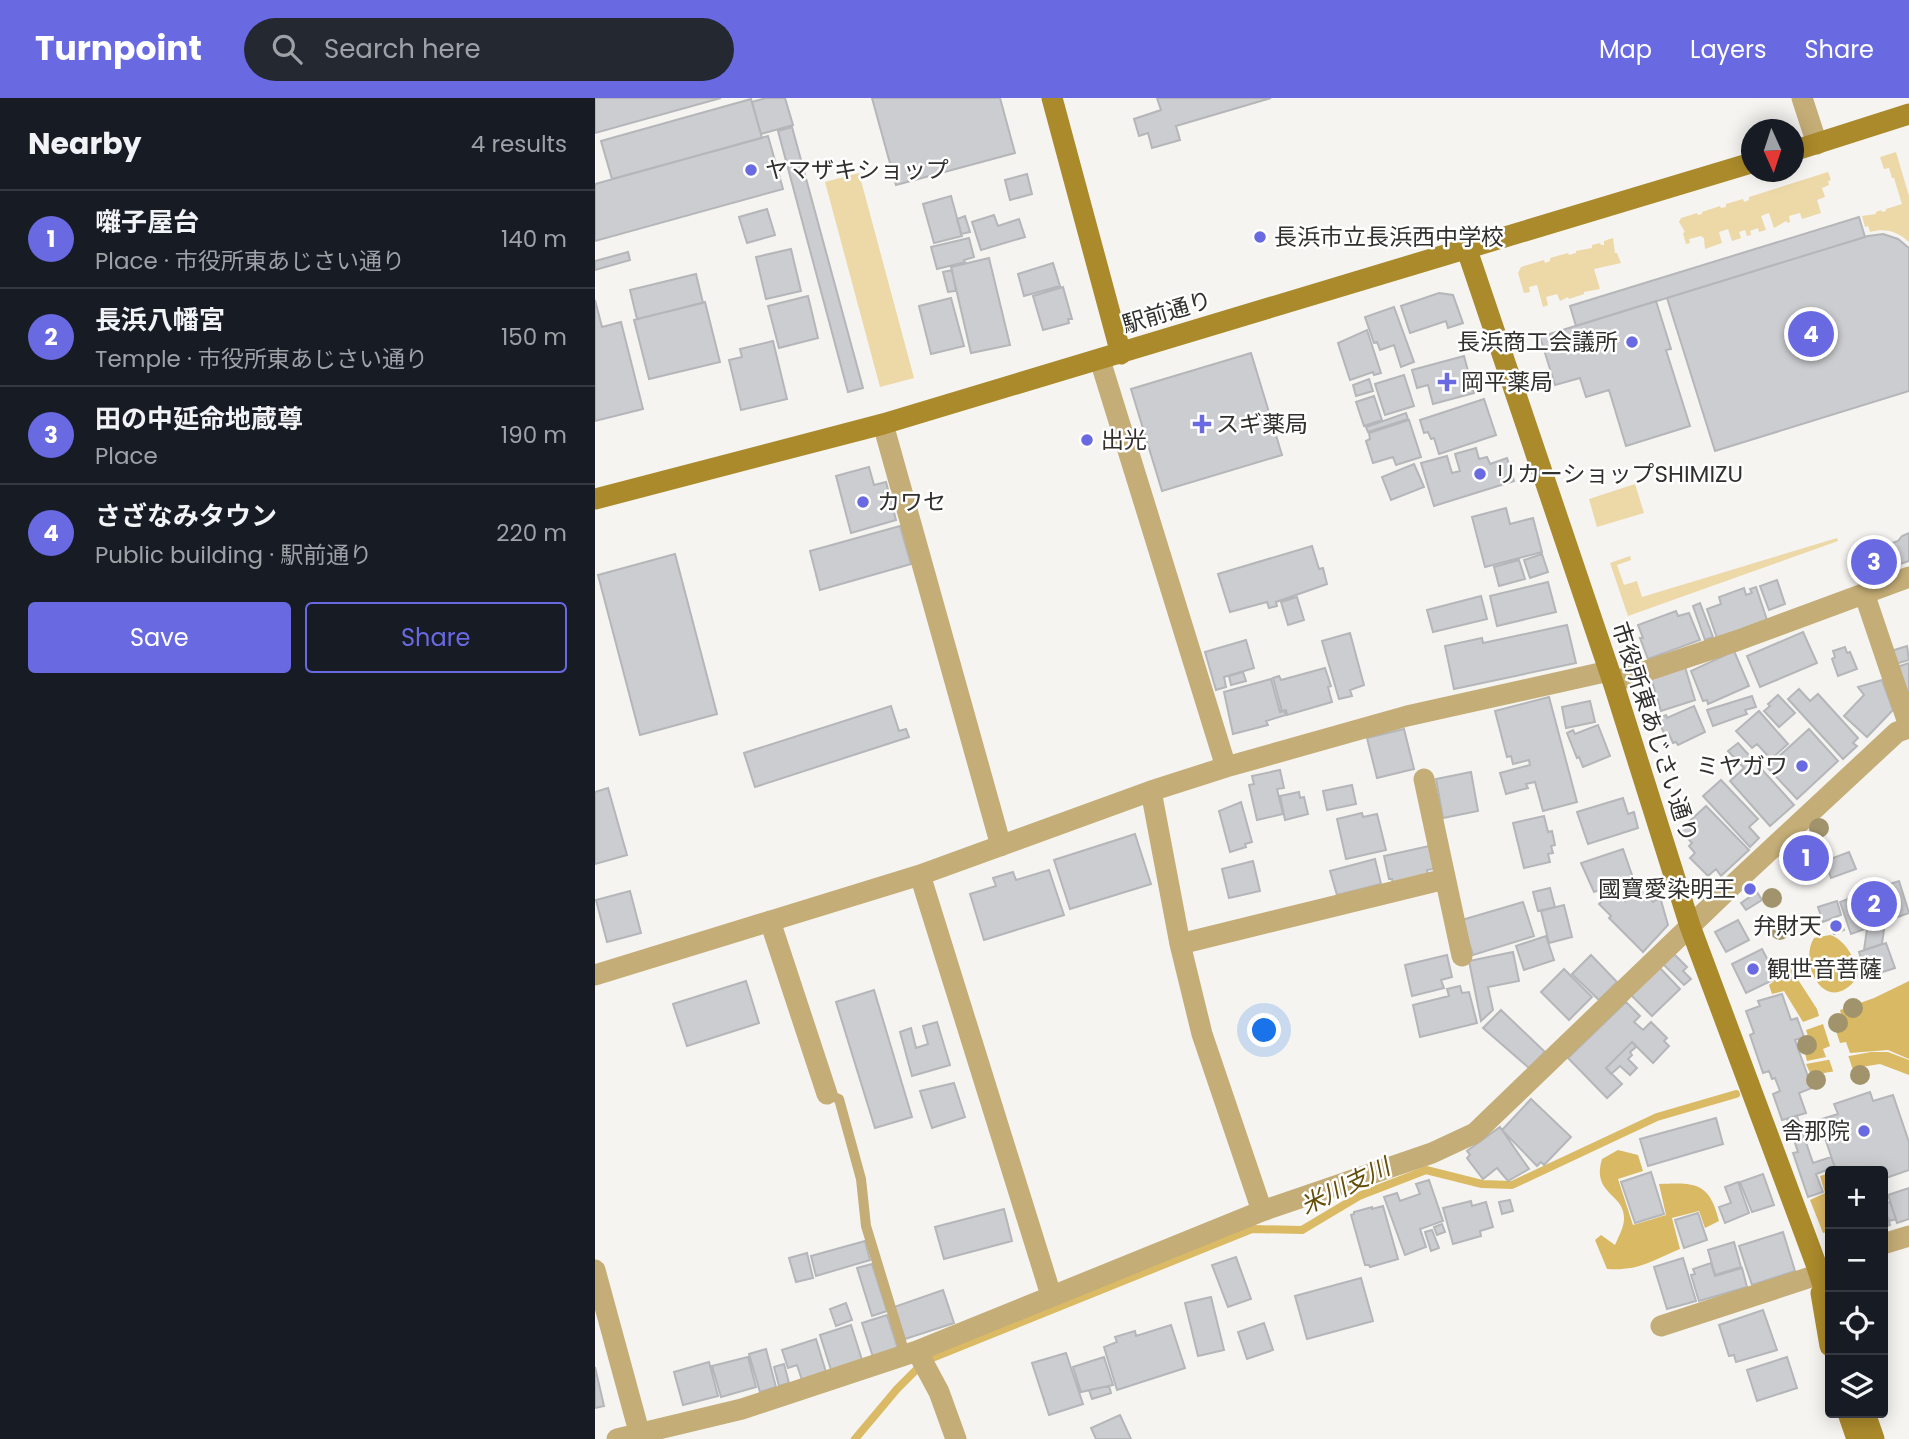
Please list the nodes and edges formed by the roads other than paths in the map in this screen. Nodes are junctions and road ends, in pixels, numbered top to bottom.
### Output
1 (1052, 98) edge
2 (1802, 98) edge
3 (1908, 119) edge
4 (1817, 144) junction
5 (1804, 148) edge
6 (1741, 166) edge
7 (1467, 250) junction
8 (1121, 354) junction
9 (1100, 359) junction
10 (883, 424) junction
11 (595, 499) edge
12 (1909, 577) edge
13 (1864, 593) junction
14 (1611, 677) junction
15 (1909, 727) edge
16 (1226, 767) junction
17 (1424, 779) dead end
18 (1150, 790) junction
19 (1001, 846) junction
20 (920, 875) junction
21 (1445, 879) junction
22 (770, 921) junction
23 (1690, 926) junction
24 (1180, 944) junction
25 (1462, 956) dead end
26 (595, 975) edge
27 (827, 1094) joint
28 (1262, 1211) junction
29 (1909, 1236) edge
30 (1888, 1242) edge
31 (1822, 1266) edge
32 (595, 1270) edge
33 (1827, 1292) edge
34 (1051, 1295) junction
35 (1825, 1321) edge
36 (1661, 1326) dead end
37 (911, 1352) junction
38 (1851, 1418) edge
39 (1867, 1418) edge
40 (640, 1436) edge
41 (617, 1439) edge
42 (956, 1439) edge
43 (1857, 1439) edge
44 (1874, 1439) edge

1 - 8 street
2 - 4 street
3 - 4 street
4 - 5 street
6 - 7 street, 駅前通り
7 - 8 street, 駅前通り
7 - 14 street, 市役所東あじさい通り
8 - 9 street, 駅前通り
9 - 10 street, 駅前通り
9 - 16 street
10 - 11 street, 駅前通り
10 - 19 street
12 - 13 street
13 - 14 street
13 - 15 street
14 - 16 street
14 - 23 street, 市役所東あじさい通り
15 - 23 street
16 - 18 street
17 - 21 street
18 - 19 street
18 - 24 street
19 - 20 street
20 - 22 street
20 - 34 street
21 - 24 street
21 - 25 street
22 - 26 street
22 - 27 street
23 - 28 street
23 - 31 street, 市役所東あじさい通り
24 - 28 street
27 - 37 lane
28 - 34 street
29 - 30 street
31 - 33 street, 市役所東あじさい通り
31 - 35 street
31 - 36 street
32 - 40 street
34 - 37 street
37 - 40 street
37 - 42 street
38 - 43 street
39 - 44 street
40 - 41 street

